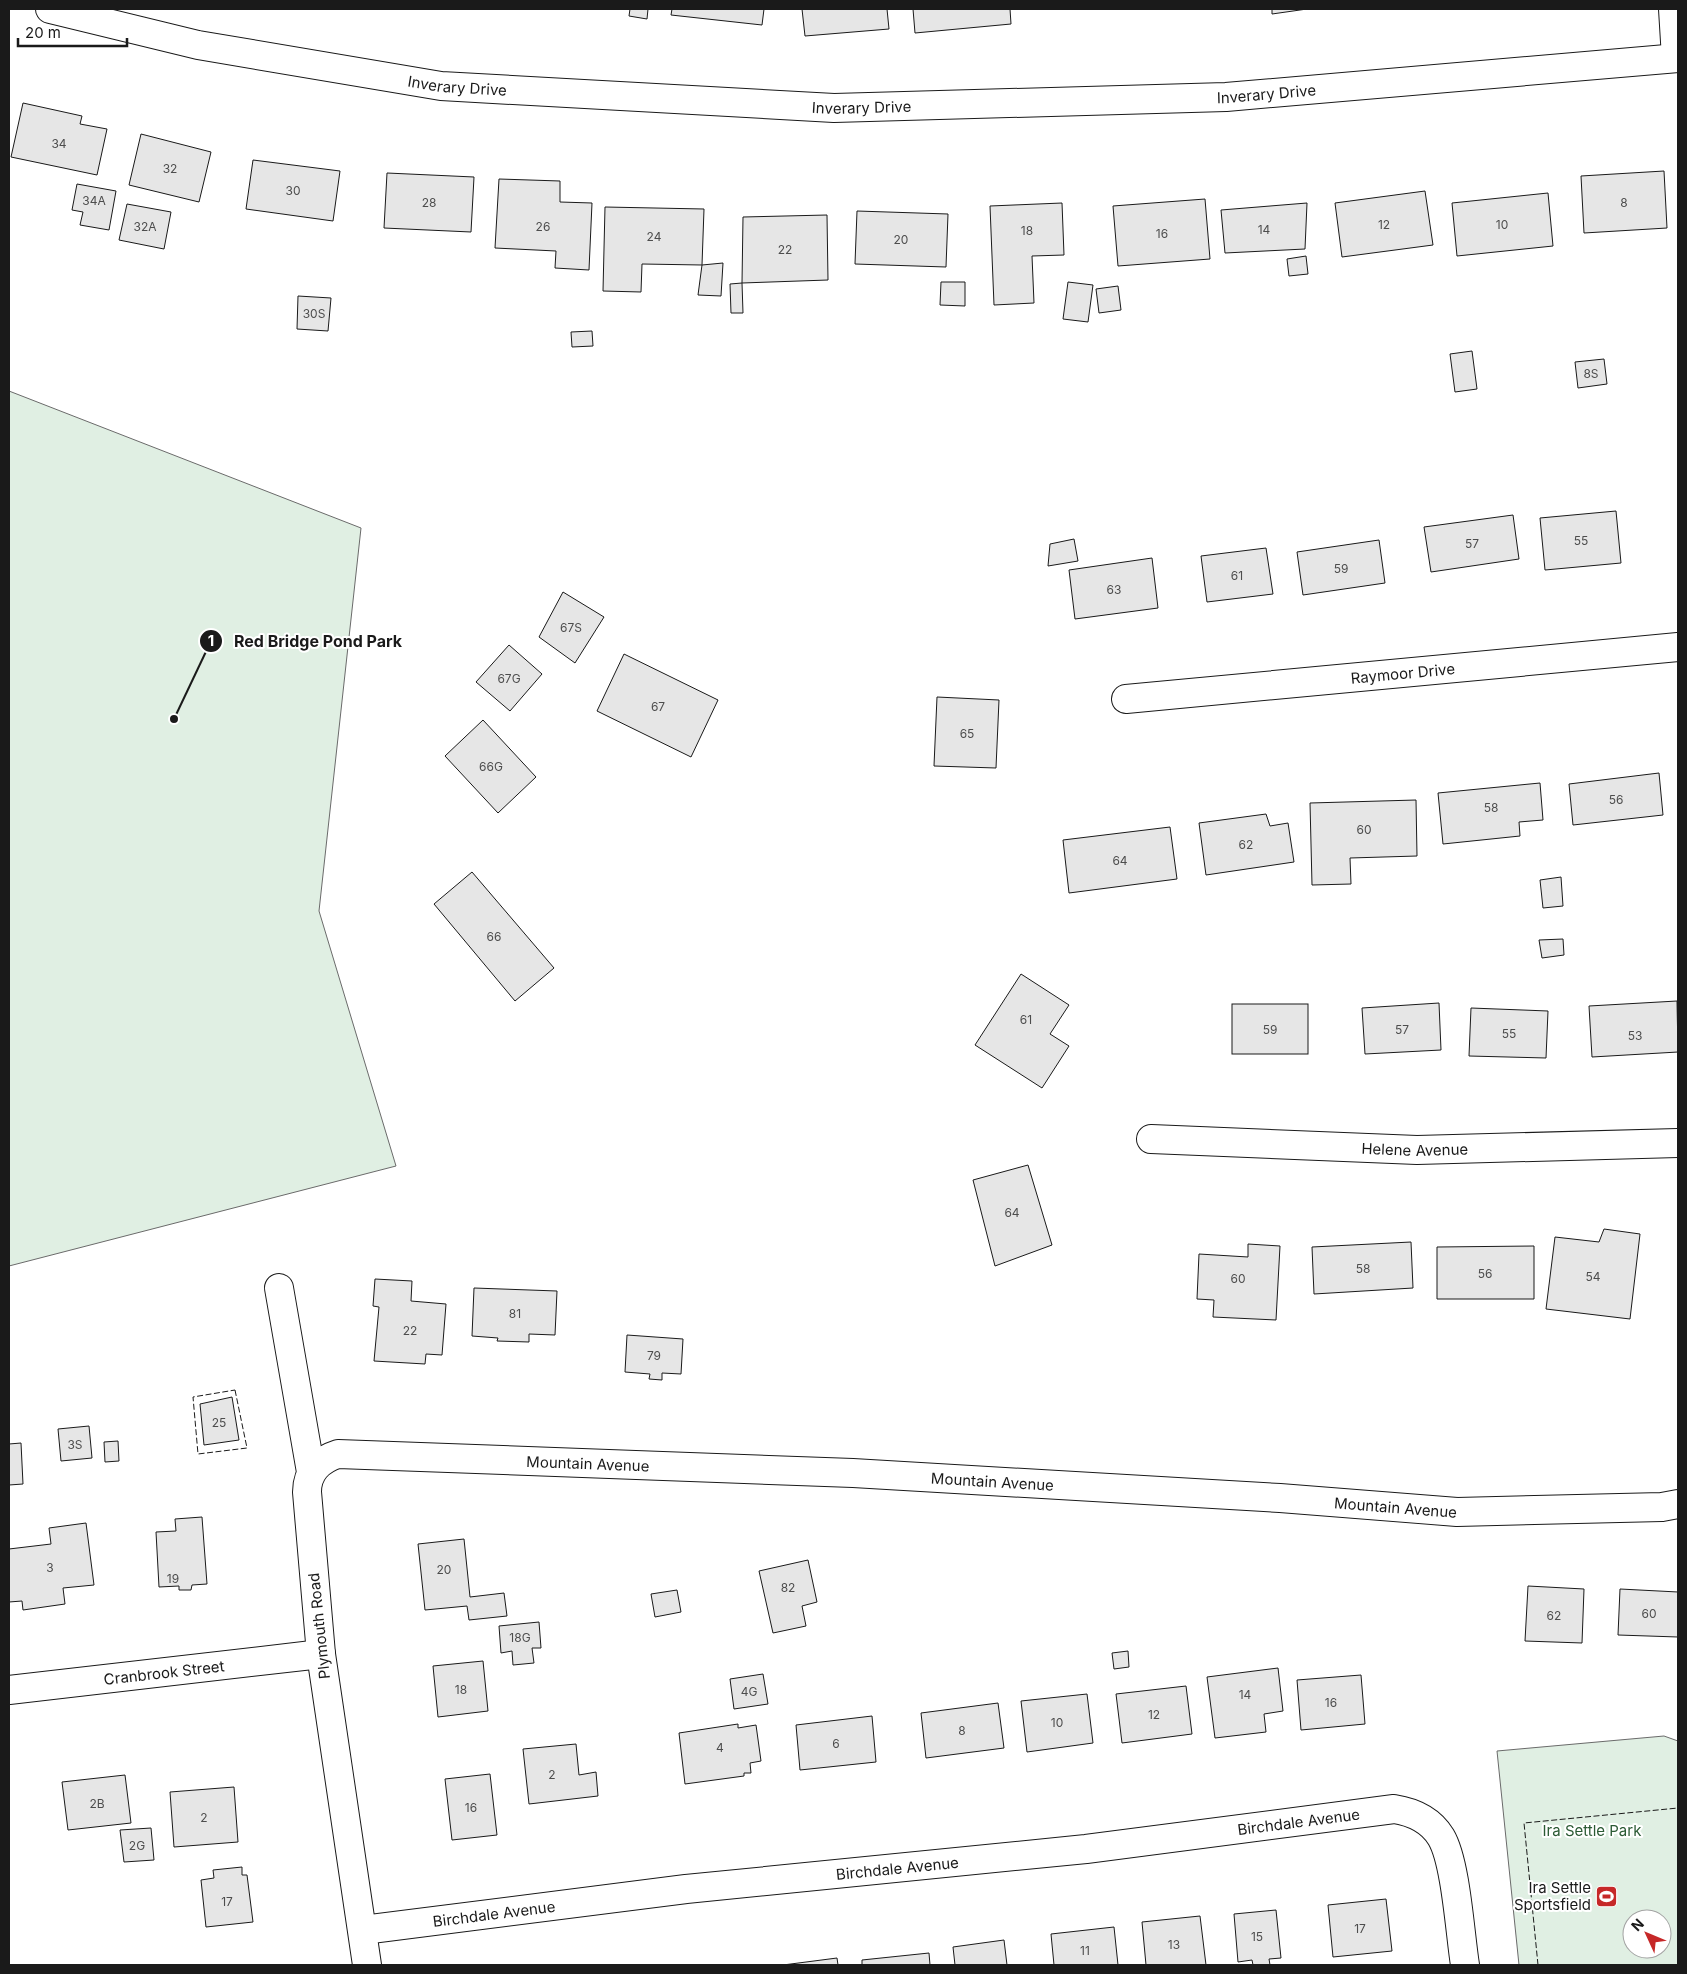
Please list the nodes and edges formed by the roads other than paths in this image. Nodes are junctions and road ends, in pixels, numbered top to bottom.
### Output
1 (50, 9) edge
2 (1673, 9) edge
3 (1677, 58) edge
4 (1678, 647) edge
5 (1126, 699) dead end
6 (1151, 1139) dead end
7 (1678, 1143) edge
8 (279, 1288) dead end
9 (311, 1472) junction
10 (1678, 1504) edge
11 (321, 1654) junction
12 (9, 1690) edge
13 (363, 1930) junction
14 (367, 1965) edge
15 (1465, 1965) edge

1 - 3 street, Inverary Drive
2 - 3 street
4 - 5 street, Raymoor Drive
6 - 7 street, Helene Avenue
8 - 9 street, Plymouth Road
9 - 10 street, Mountain Avenue
9 - 11 street, Plymouth Road
11 - 12 street, Cranbrook Street
11 - 13 street, Plymouth Road
13 - 14 street, Plymouth Road
13 - 15 street, Birchdale Avenue

